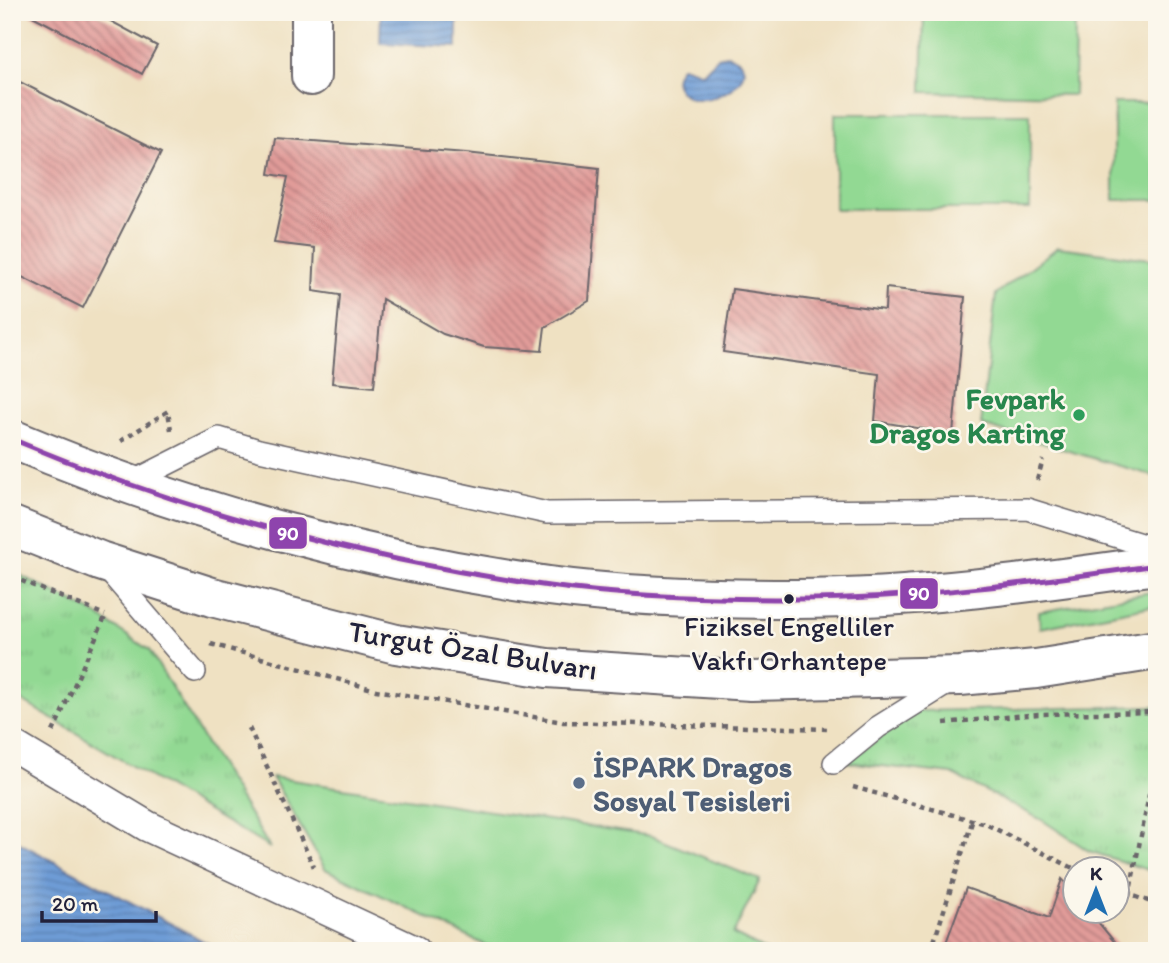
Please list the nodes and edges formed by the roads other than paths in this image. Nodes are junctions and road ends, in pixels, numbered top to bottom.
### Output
1 (311, 12) edge
2 (311, 76) dead end
3 (12, 439) edge
4 (128, 484) junction
5 (12, 526) edge
6 (1157, 549) edge
7 (100, 561) junction
8 (1157, 565) edge
9 (1157, 650) edge
10 (195, 672) dead end
11 (960, 676) junction
12 (12, 745) edge
13 (834, 763) dead end
14 (415, 951) edge

1 - 2 main road
3 - 4 main road
4 - 6 lane
4 - 8 main road
5 - 7 main road, Turgut Özal Bulvarı
7 - 10 lane
7 - 11 main road, Turgut Özal Bulvarı
9 - 11 main road, Turgut Özal Bulvarı
11 - 13 lane
12 - 14 street

